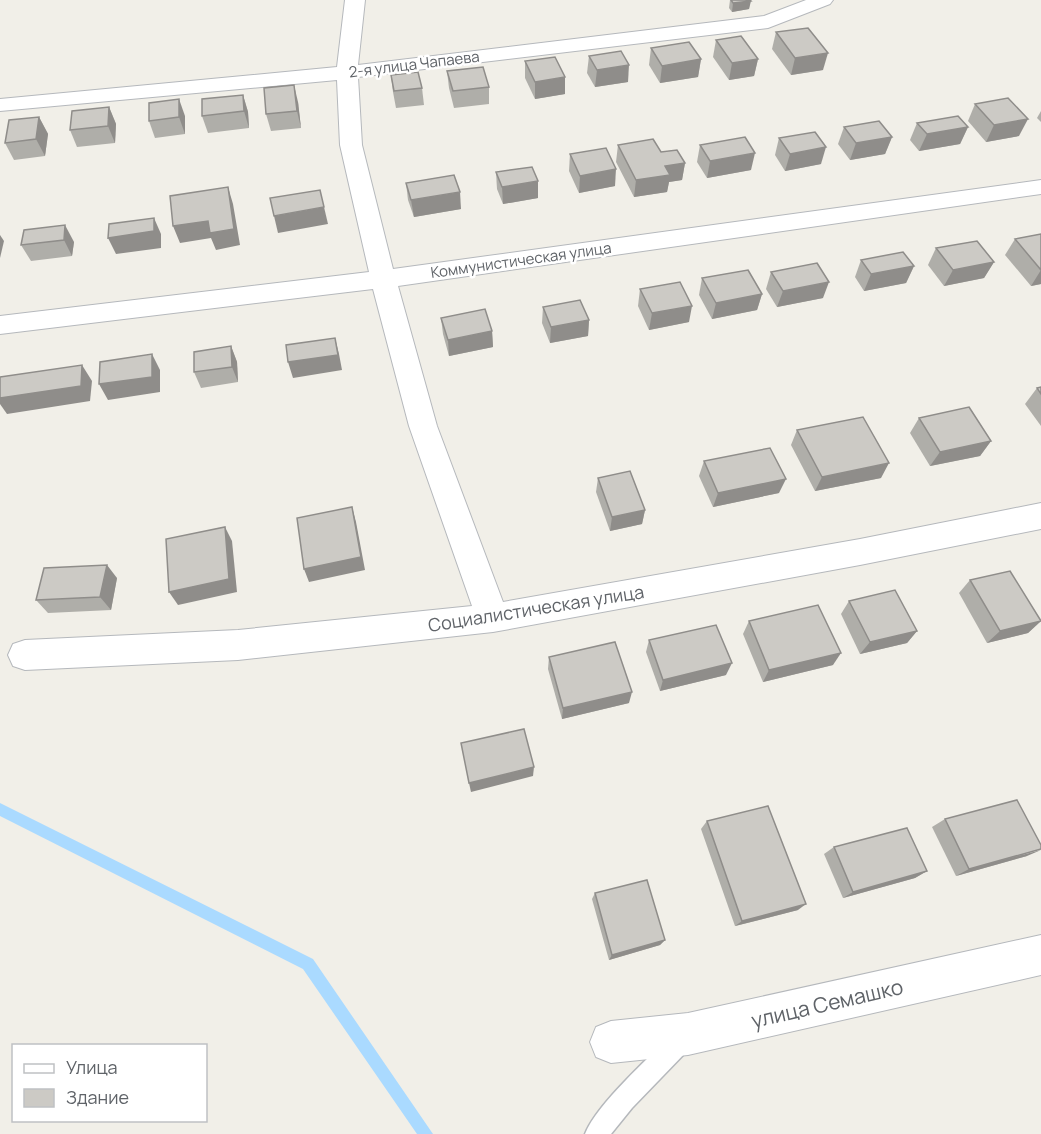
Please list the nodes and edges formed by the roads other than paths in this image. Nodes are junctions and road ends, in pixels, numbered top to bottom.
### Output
1 (355, 0) edge
2 (823, 0) edge
3 (347, 73) junction
4 (0, 105) edge
5 (1041, 186) edge
6 (383, 279) junction
7 (0, 325) edge
8 (1041, 516) edge
9 (493, 618) junction
10 (25, 655) dead end
11 (1041, 955) edge
12 (688, 1034) junction
13 (611, 1042) dead end
14 (596, 1134) edge

1 - 3 street
2 - 3 street, 2-я улица Чапаева
3 - 4 street, 2-я улица Чапаева
3 - 6 street
5 - 6 street, Коммунистическая улица
6 - 7 street, Коммунистическая улица
6 - 9 street
8 - 9 street, Социалистическая улица
9 - 10 street, Социалистическая улица
11 - 12 street, улица Семашко
12 - 13 street, улица Семашко
12 - 14 lane

